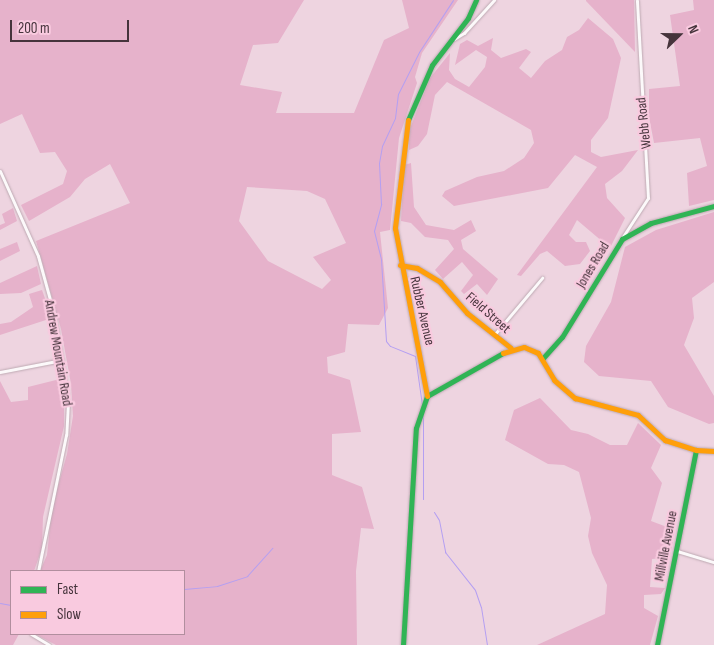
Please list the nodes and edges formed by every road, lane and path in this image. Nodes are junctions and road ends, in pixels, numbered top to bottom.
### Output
1 (476, 0) edge
2 (494, 0) edge
3 (637, 0) edge
4 (453, 39) junction
5 (0, 170) edge
6 (714, 206) edge
7 (622, 239) junction
8 (400, 265) junction
9 (542, 278) dead end
10 (494, 335) junction
11 (511, 348) junction
12 (543, 358) junction
13 (62, 360) junction
14 (0, 372) edge
15 (426, 397) junction
16 (696, 450) junction
17 (714, 451) edge
18 (677, 550) junction
19 (714, 562) edge
20 (38, 570) edge
21 (33, 635) edge
22 (50, 645) edge
23 (403, 645) edge
24 (656, 645) edge

1 - 4 street, Rubber Avenue
2 - 4 street
3 - 7 street, Webb Road
4 - 8 street, Rubber Avenue
5 - 13 street, Andrew Mountain Road
6 - 7 street, Jones Road
7 - 12 street, Jones Road
8 - 10 street, Field Street
8 - 15 street, Rubber Avenue
9 - 10 street
10 - 11 street, Field Street
11 - 12 street, Field Street
11 - 15 street
12 - 16 street
13 - 14 street
13 - 20 street, Andrew Mountain Road
15 - 23 street
16 - 17 street
16 - 18 street, Millville Avenue
18 - 19 street
18 - 24 street, Millville Avenue
21 - 22 street

